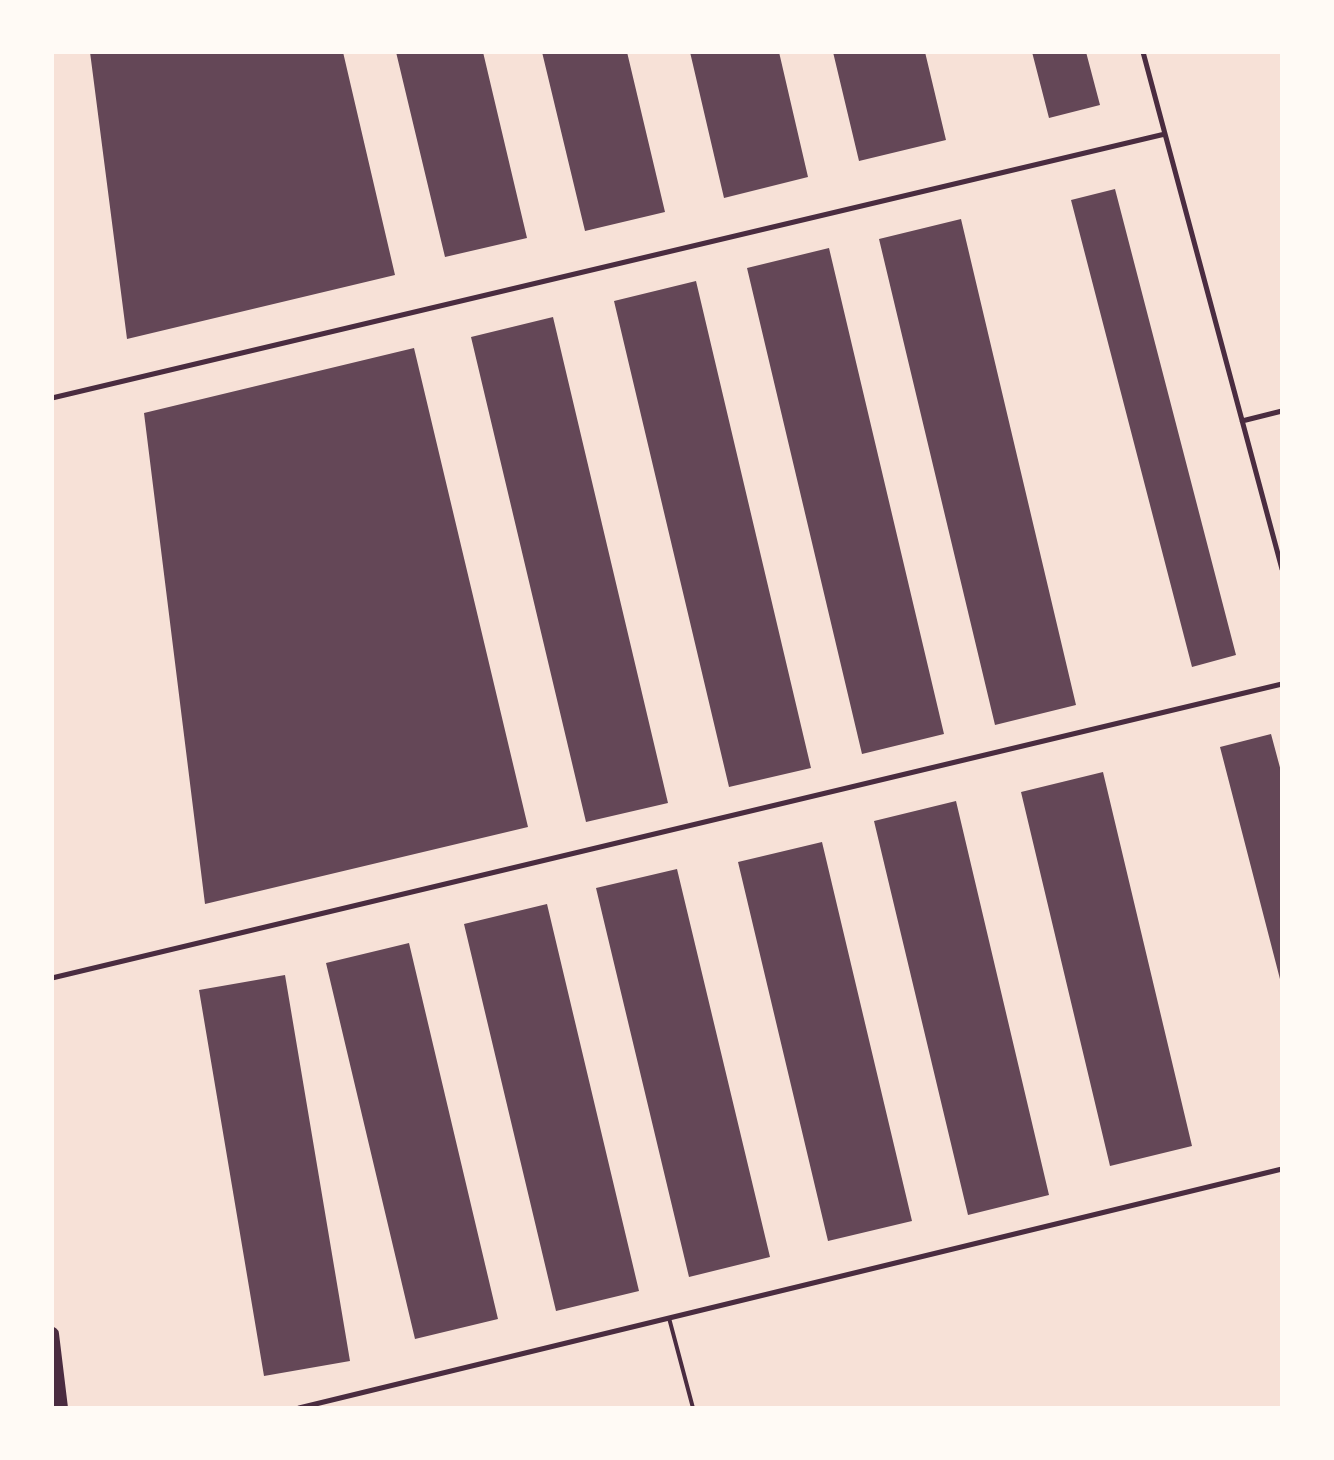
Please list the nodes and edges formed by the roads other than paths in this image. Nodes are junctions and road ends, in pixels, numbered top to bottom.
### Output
1 (1143, 52) edge
2 (1165, 134) junction
3 (52, 398) edge
4 (1282, 411) edge
5 (1242, 422) junction
6 (1282, 569) edge
7 (1282, 684) edge
8 (52, 978) edge
9 (1282, 1169) edge
10 (669, 1318) junction
11 (52, 1334) edge
12 (60, 1408) edge
13 (299, 1408) edge
14 (694, 1408) edge

1 - 2 street
2 - 3 street
2 - 5 street
4 - 5 street
5 - 6 street
7 - 8 street
9 - 10 street
10 - 13 street
10 - 14 lane
11 - 12 highway

